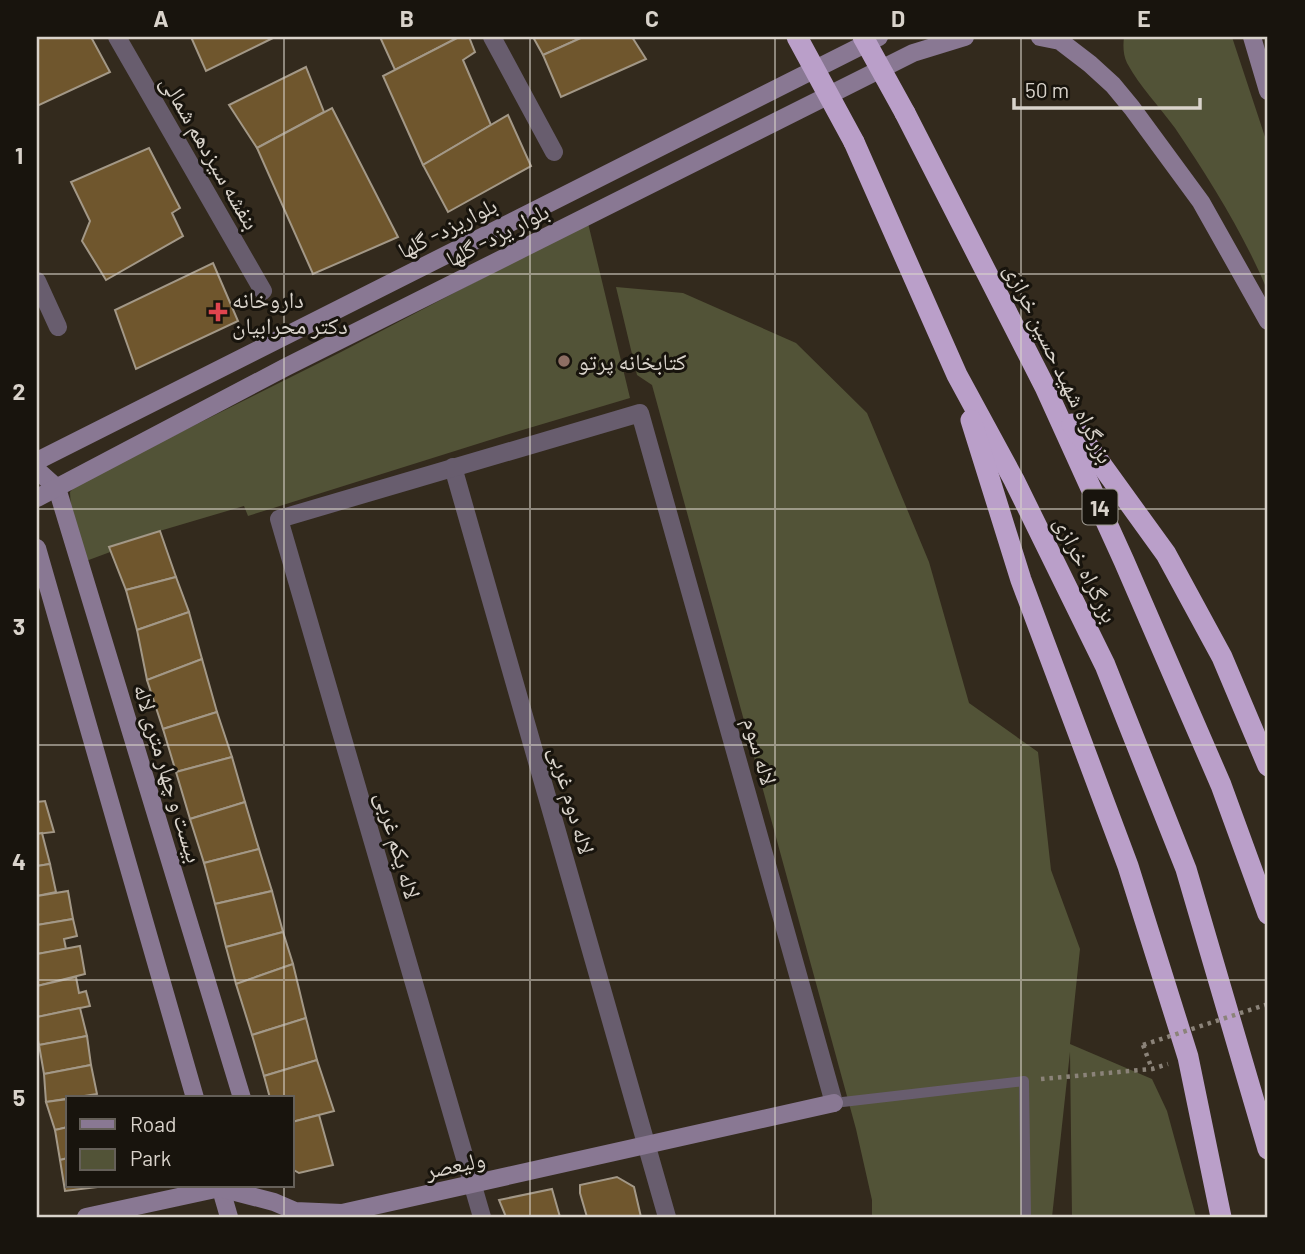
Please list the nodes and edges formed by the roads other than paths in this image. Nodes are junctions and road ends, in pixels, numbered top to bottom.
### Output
1 (117, 37) edge
2 (492, 37) edge
3 (797, 37) edge
4 (863, 37) edge
5 (879, 37) edge
6 (965, 37) edge
7 (1040, 37) edge
8 (1252, 37) edge
9 (1064, 39) edge
10 (1268, 91) edge
11 (554, 152) dead end
12 (37, 281) edge
13 (263, 291) dead end
14 (1268, 321) edge
15 (58, 327) dead end
16 (957, 375) junction
17 (1045, 387) junction
18 (37, 461) edge
19 (453, 467) junction
20 (37, 470) edge
21 (57, 488) junction
22 (37, 498) edge
23 (37, 548) edge
24 (1268, 766) edge
25 (1268, 914) edge
26 (194, 1096) edge
27 (241, 1096) edge
28 (834, 1103) junction
29 (646, 1146) junction
30 (1268, 1149) edge
31 (472, 1185) junction
32 (216, 1188) edge
33 (220, 1188) edge
34 (224, 1188) edge
35 (273, 1202) edge
36 (86, 1217) edge
37 (229, 1217) edge
38 (482, 1217) edge
39 (667, 1217) edge
40 (1026, 1217) edge
41 (1222, 1217) edge

1 - 13 street, بنفشه سیزدهم شمالی
2 - 11 street
3 - 16 highway, بزرگراه خرازی, bridge
4 - 17 highway, بزرگراه شهید حسین خرازی / 14, bridge
5 - 18 main road, بلواریزد- گلها
6 - 21 main road, بلوار یزد- گلها
7 - 9 main road
8 - 10 main road
9 - 14 main road
12 - 15 street
16 - 30 highway, بزرگراه خرازی
16 - 41 highway
17 - 24 highway
17 - 25 highway, بزرگراه شهید حسین خرازی / 14
19 - 28 street, لاله سوم
19 - 29 street, لاله دوم غربی
19 - 31 street, لاله یکم غربی
20 - 21 main road
21 - 22 main road, بلوار یزد- گلها
21 - 27 main road, بیست و چهار متری لاله
23 - 26 main road
28 - 29 main road, ولیعصر
28 - 40 lane
29 - 31 main road, ولیعصر
29 - 39 street, لاله دوم غربی
31 - 35 main road, ولیعصر
31 - 38 street, لاله یکم غربی
32 - 36 main road, ولیعصر
33 - 37 main road
34 - 35 main road, ولیعصر

